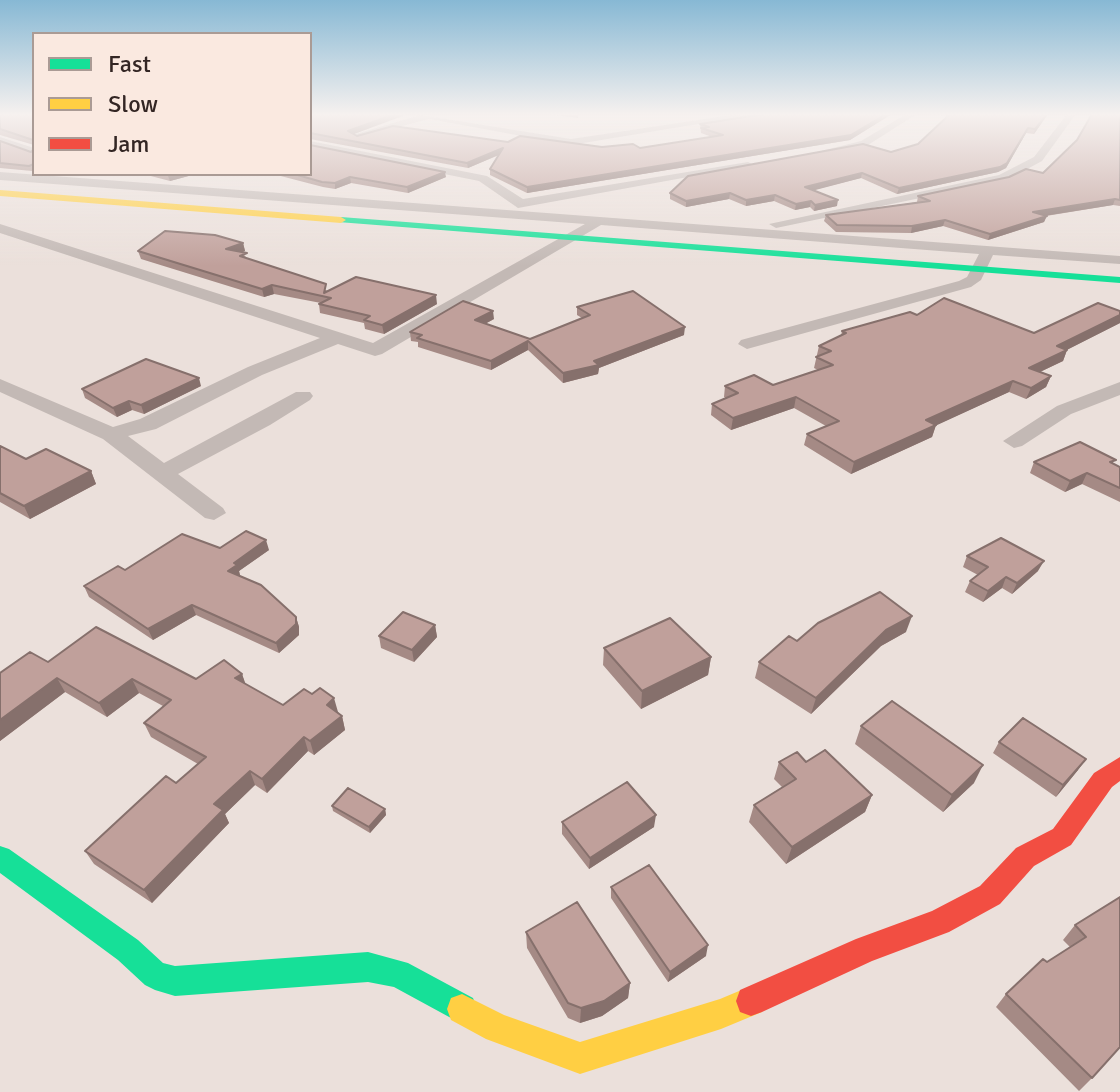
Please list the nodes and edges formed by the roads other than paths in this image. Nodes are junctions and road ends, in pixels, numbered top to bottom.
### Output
1 (417, 165) edge
2 (748, 165) edge
3 (1030, 165) edge
4 (0, 176) edge
5 (42, 176) edge
6 (34, 178) junction
7 (0, 190) edge
8 (520, 203) junction
9 (502, 212) junction
10 (602, 220) junction
11 (0, 228) edge
12 (480, 231) junction
13 (750, 231) junction
14 (574, 239) junction
15 (1120, 244) edge
16 (988, 250) junction
17 (1085, 257) junction
18 (1120, 260) edge
19 (975, 269) junction
20 (1120, 280) edge
21 (334, 339) junction
22 (747, 344) dead end
23 (0, 385) edge
24 (1120, 388) edge
25 (303, 396) dead end
26 (111, 434) junction
27 (1014, 441) dead end
28 (162, 473) junction
29 (214, 513) dead end
30 (1120, 767) edge
31 (0, 858) edge

1 - 8 street
2 - 8 street
3 - 13 street
4 - 6 street
5 - 6 street
6 - 7 street
6 - 9 street
7 - 12 street
8 - 9 street
9 - 10 street
9 - 12 street
10 - 13 street
10 - 14 street
11 - 21 street
12 - 14 street
13 - 16 street
14 - 19 street
14 - 21 street
15 - 17 street
16 - 17 street
16 - 19 street
17 - 18 street
19 - 20 street
19 - 22 street
21 - 26 street
23 - 26 street
24 - 27 street
25 - 28 street
26 - 28 street
28 - 29 street
30 - 31 street

